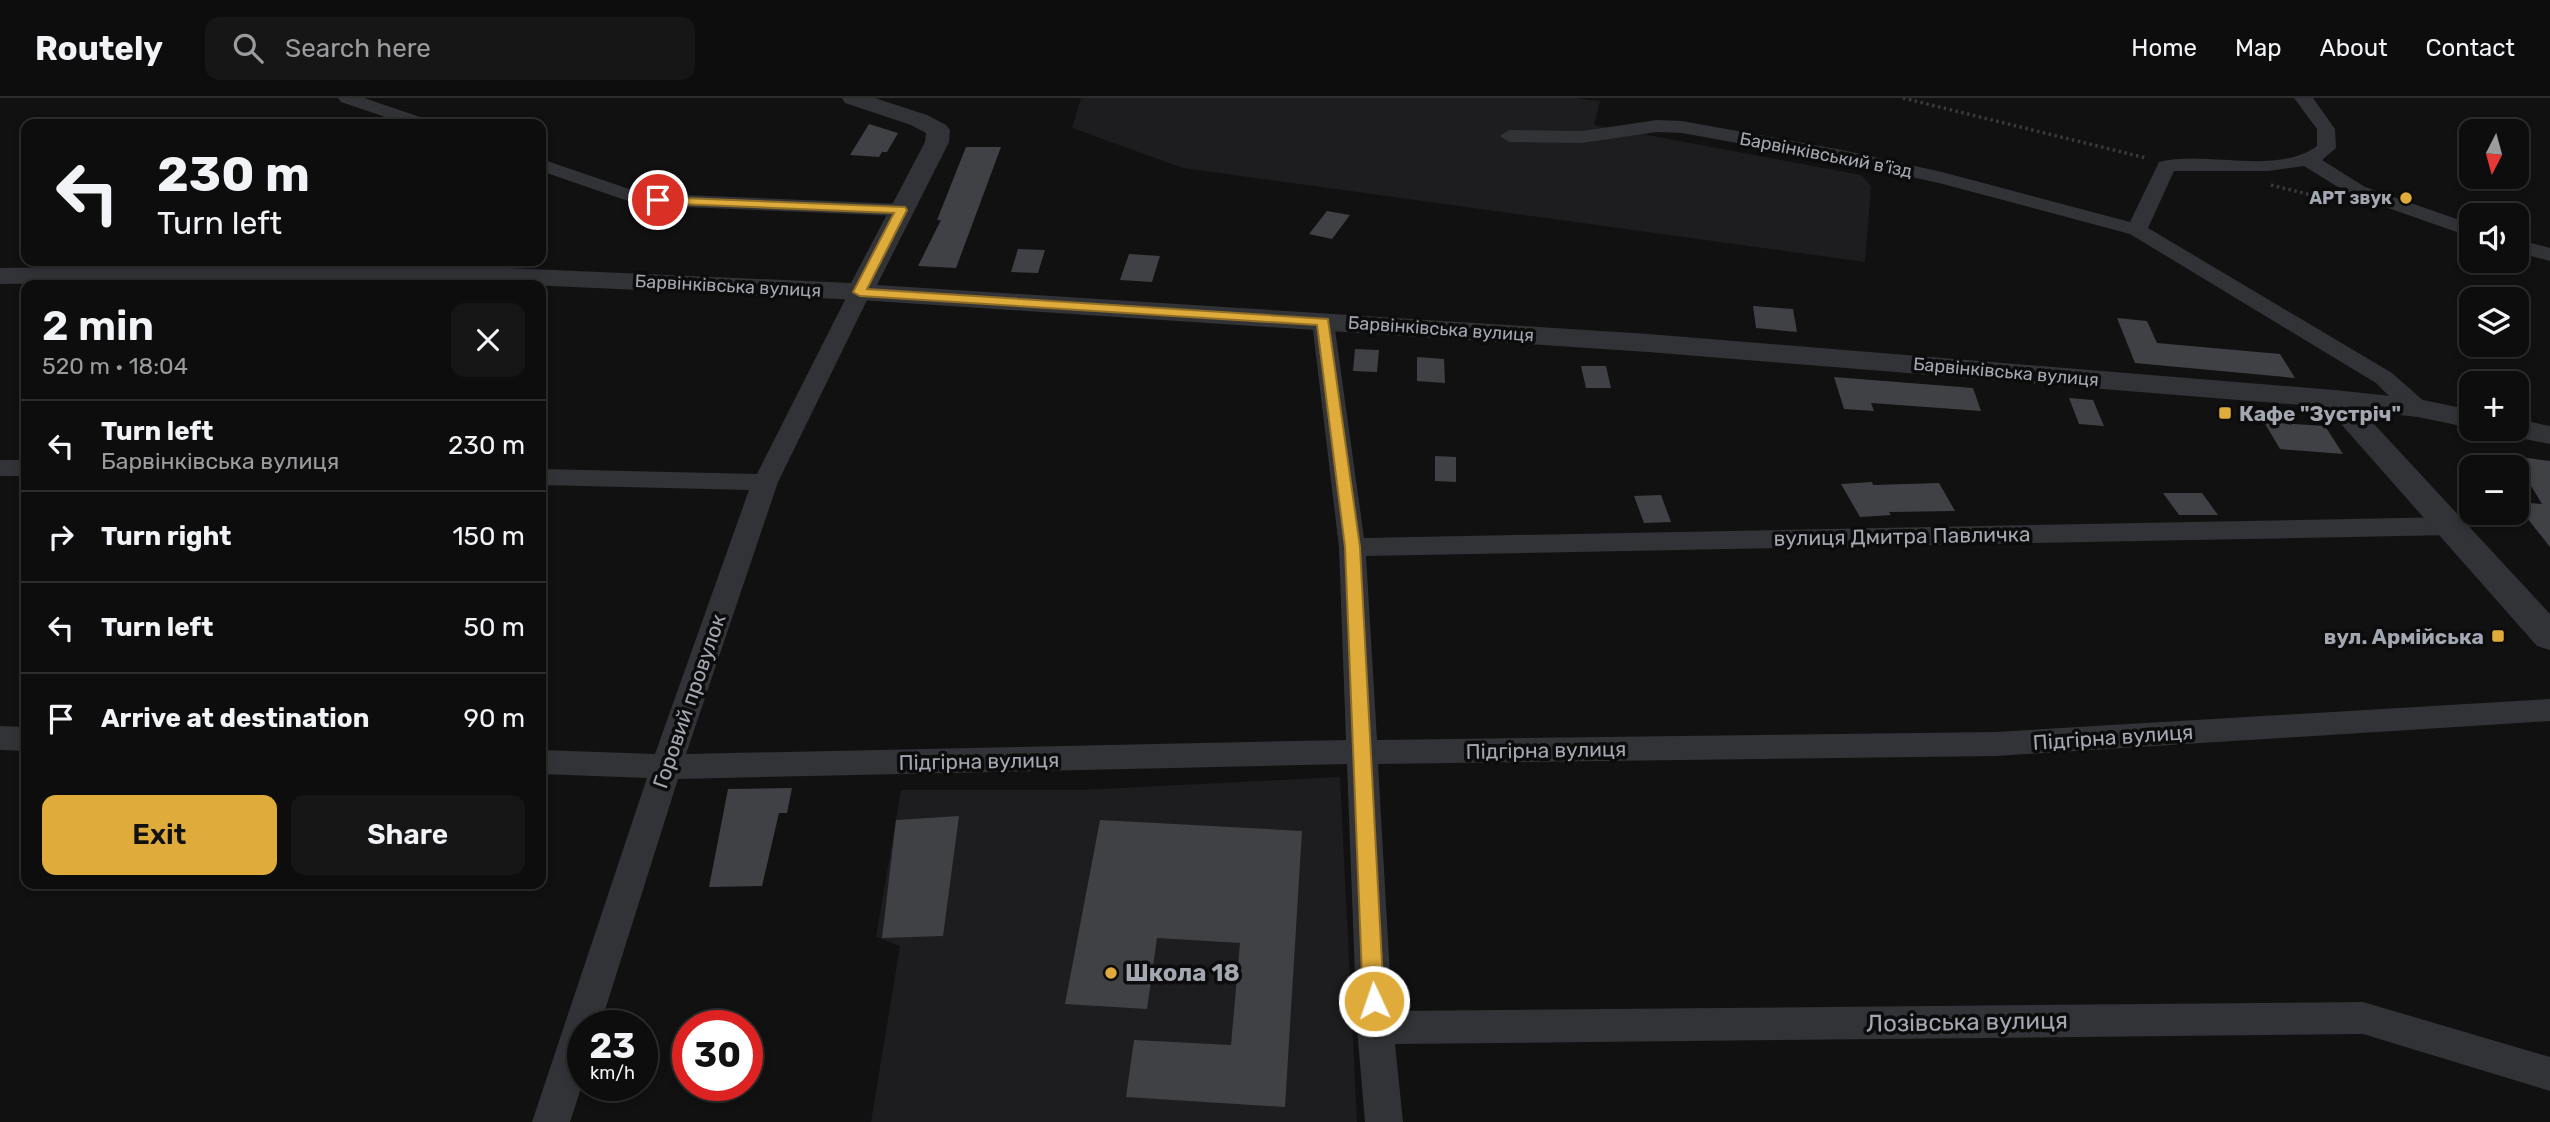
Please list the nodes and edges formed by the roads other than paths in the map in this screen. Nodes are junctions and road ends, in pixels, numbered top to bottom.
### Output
1 (347, 98) edge
2 (852, 98) edge
3 (2303, 98) edge
4 (408, 119) edge
5 (1509, 136) dead end
6 (2310, 161) junction
7 (546, 167) edge
8 (901, 210) junction
9 (2459, 227) edge
10 (2137, 230) junction
11 (2529, 248) edge
12 (2550, 254) edge
13 (0, 276) edge
14 (860, 292) junction
15 (1323, 322) junction
16 (2335, 399) junction
17 (2418, 408) junction
18 (2459, 417) edge
19 (2529, 432) edge
20 (2550, 436) edge
21 (0, 468) edge
22 (21, 468) edge
23 (546, 477) edge
24 (765, 482) junction
25 (2451, 526) junction
26 (1352, 547) junction
27 (2550, 638) edge
28 (2550, 710) edge
29 (0, 738) edge
30 (21, 739) edge
31 (1362, 752) junction
32 (546, 762) edge
33 (666, 767) junction
34 (1375, 1028) junction
35 (2550, 1074) edge
36 (551, 1122) edge
37 (1384, 1122) edge

1 - 4 street
2 - 8 street
3 - 6 street
5 - 10 street, Барвінківський в’їзд
6 - 9 street
6 - 10 street
7 - 8 street
8 - 14 street
10 - 17 street, Барвінківський в’їзд
11 - 12 street
13 - 14 street, Барвінківська вулиця
14 - 15 street, Барвінківська вулиця
14 - 24 street, Горовий провулок
15 - 16 street, Барвінківська вулиця
15 - 26 street
16 - 17 street, Барвінківська вулиця
16 - 25 street
17 - 18 street, Барвінківська вулиця
19 - 20 street
21 - 22 street
23 - 24 street
24 - 33 street, Горовий провулок
25 - 26 street, вулиця Дмитра Павличка
25 - 27 street
26 - 31 street
28 - 31 street, Підгірна вулиця
29 - 30 street
31 - 33 street, Підгірна вулиця
31 - 34 street
32 - 33 street, Підгірна вулиця
33 - 36 street, Горовий провулок
34 - 35 street, Лозівська вулиця
34 - 37 street

